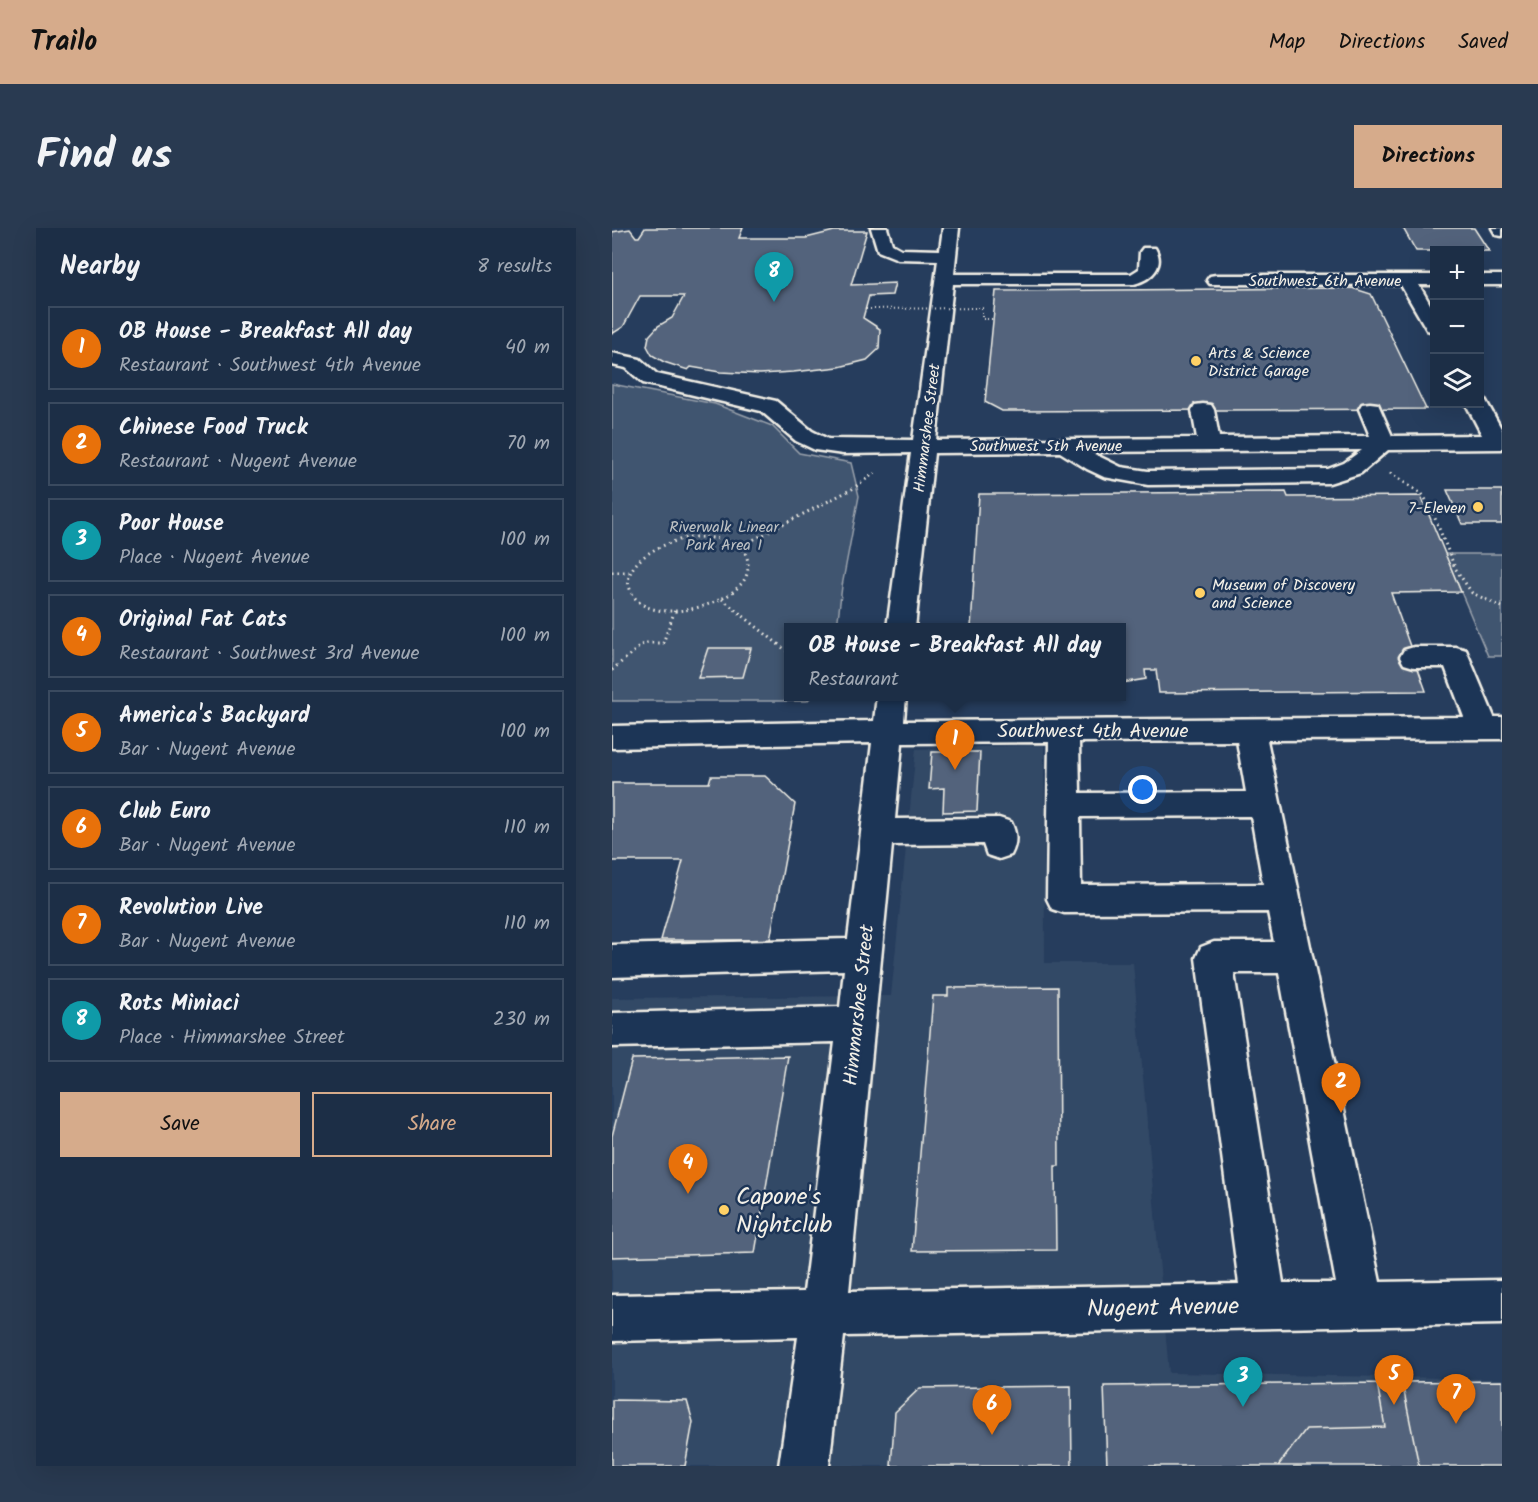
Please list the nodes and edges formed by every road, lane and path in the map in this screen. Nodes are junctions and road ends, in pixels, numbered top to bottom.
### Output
1 (879, 228) edge
2 (951, 228) edge
3 (1149, 252) dead end
4 (947, 255) junction
5 (943, 279) junction
6 (1216, 280) dead end
7 (1407, 280) junction
8 (1430, 280) edge
9 (1484, 280) edge
10 (1502, 280) edge
11 (866, 309) dead end
12 (994, 319) dead end
13 (1430, 319) edge
14 (612, 360) edge
15 (1479, 408) edge
16 (1203, 410) dead end
17 (1370, 410) dead end
18 (1383, 442) junction
19 (1499, 442) edge
20 (1209, 444) junction
21 (1065, 445) junction
22 (923, 446) junction
23 (876, 472) dead end
24 (1389, 473) dead end
25 (739, 547) junction
26 (612, 572) edge
27 (630, 572) junction
28 (722, 599) junction
29 (1502, 607) edge
30 (675, 610) junction
31 (901, 623) edge
32 (784, 648) edge
33 (1414, 657) dead end
34 (612, 670) edge
35 (891, 701) edge
36 (1493, 728) edge
37 (1250, 729) junction
38 (1064, 731) junction
39 (888, 732) junction
40 (612, 737) edge
41 (1264, 804) junction
42 (1064, 805) junction
43 (877, 832) junction
44 (999, 846) dead end
45 (1282, 898) junction
46 (864, 954) junction
47 (1294, 957) junction
48 (612, 961) edge
49 (856, 1024) junction
50 (612, 1030) edge
51 (1502, 1302) edge
52 (1362, 1304) junction
53 (1264, 1306) junction
54 (824, 1313) junction
55 (612, 1318) edge
56 (804, 1466) edge

1 - 4 street
2 - 4 street, Himmarshee Street
3 - 5 street
4 - 5 street, Himmarshee Street
5 - 22 street, Himmarshee Street
6 - 7 street, Southwest 6th Avenue
7 - 8 street, Southwest 6th Avenue
7 - 13 street
9 - 10 street
11 - 12 path, bridge
14 - 22 street, Southwest 5th Avenue
15 - 19 street
16 - 20 street
17 - 18 street
18 - 19 street, Southwest 5th Avenue
18 - 20 street, Southwest 5th Avenue
18 - 21 street
20 - 21 street, Southwest 5th Avenue
21 - 22 street, Southwest 5th Avenue
22 - 31 street, Himmarshee Street
23 - 25 path
24 - 29 path
25 - 27 path
25 - 28 path
26 - 27 path
27 - 30 path
28 - 30 path
28 - 32 path
30 - 34 path
33 - 36 street
35 - 39 street, Himmarshee Street
36 - 37 street, Southwest 4th Avenue
37 - 38 street, Southwest 4th Avenue
37 - 41 street
38 - 39 street, Southwest 4th Avenue
38 - 42 street
39 - 40 street, Southwest 4th Avenue
39 - 43 street, Himmarshee Street
41 - 42 street
41 - 45 street
42 - 45 street
43 - 44 street
43 - 46 street, Himmarshee Street
45 - 47 street
46 - 48 street
46 - 49 street, Himmarshee Street
47 - 52 street
47 - 53 street
49 - 50 street
49 - 54 street, Himmarshee Street
51 - 52 street, Nugent Avenue
52 - 53 street, Nugent Avenue
53 - 54 street, Nugent Avenue
54 - 55 street, Nugent Avenue
54 - 56 street, Himmarshee Street

